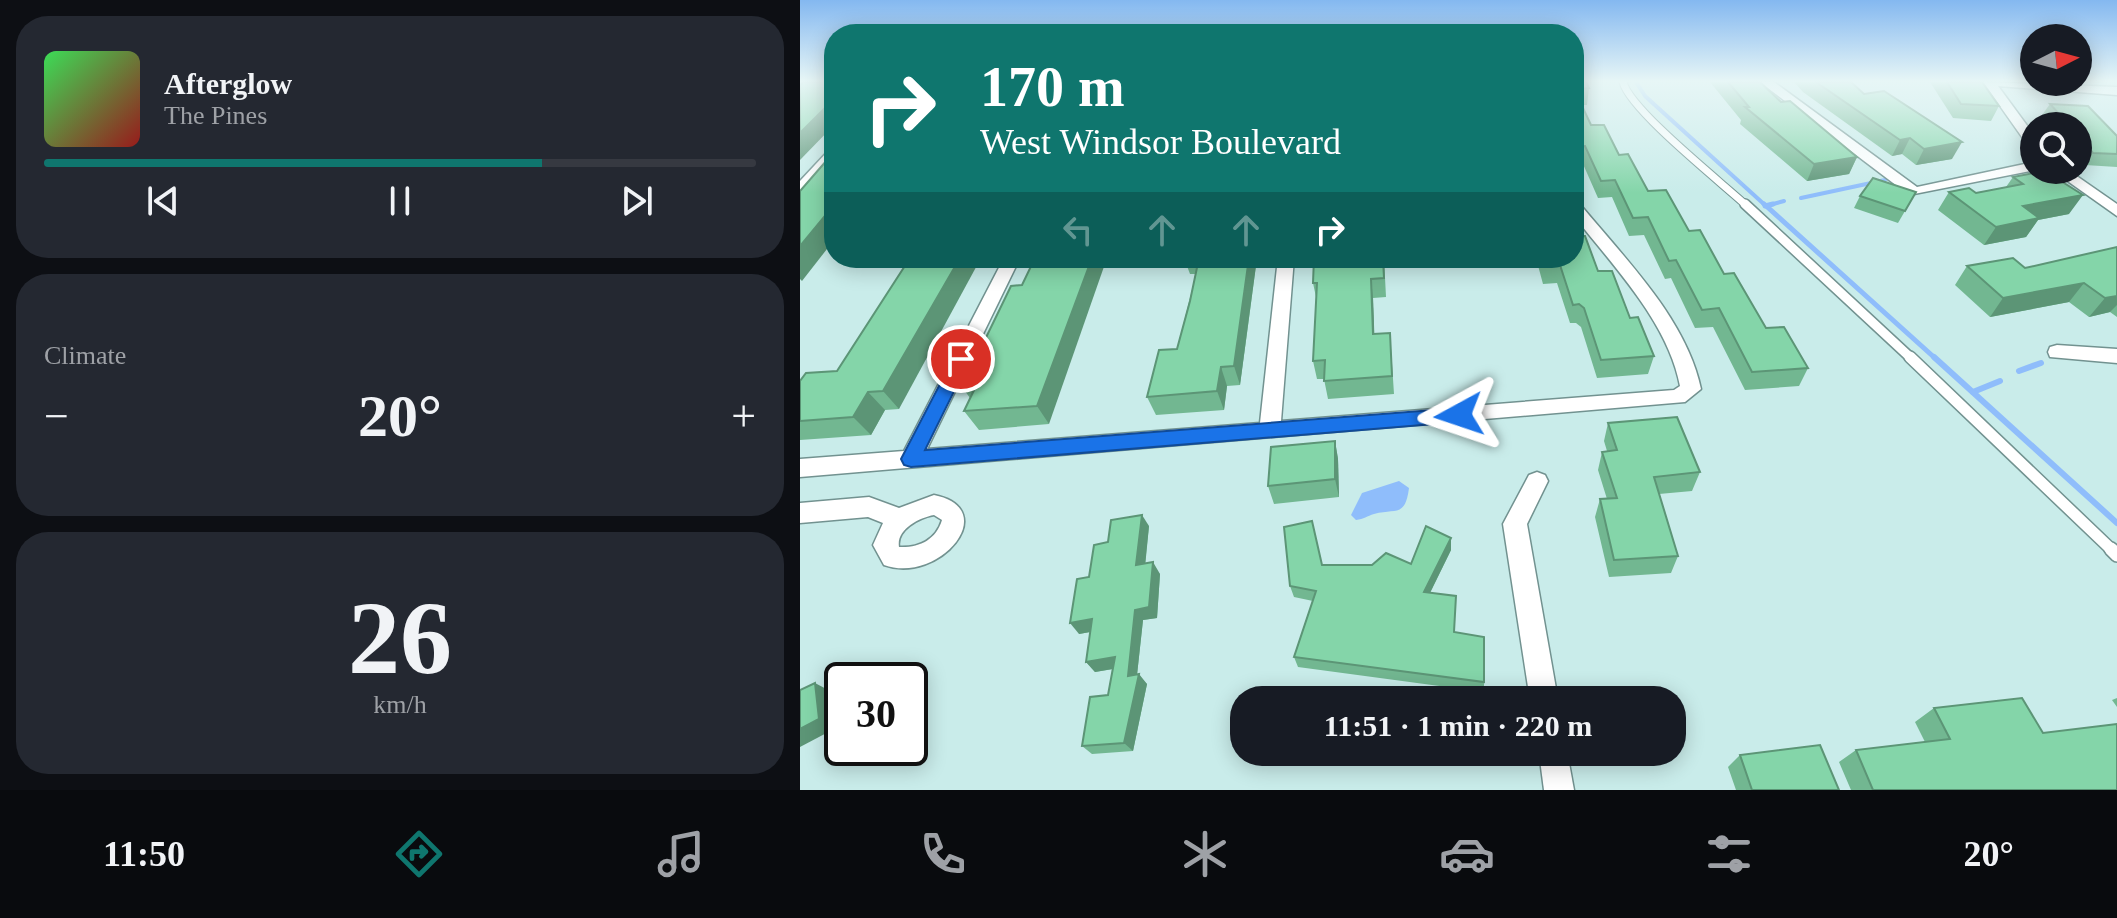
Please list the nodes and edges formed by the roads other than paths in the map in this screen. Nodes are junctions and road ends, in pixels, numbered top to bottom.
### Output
1 (1652, 119) edge
2 (1816, 119) edge
3 (824, 164) edge
4 (2020, 169) edge
5 (2079, 184) edge
6 (800, 190) edge
7 (2117, 211) edge
8 (1584, 219) edge
9 (1007, 268) edge
10 (1285, 268) edge
11 (2057, 352) dead end
12 (2117, 356) edge
13 (1270, 430) junction
14 (911, 459) junction
15 (800, 468) edge
16 (1537, 481) dead end
17 (800, 513) edge
18 (900, 519) dead end
19 (2117, 555) edge
20 (1542, 686) edge
21 (1555, 766) edge
22 (1559, 790) edge

1 - 19 lane
2 - 4 street
3 - 6 street
5 - 7 street
8 - 13 street
9 - 14 street
10 - 13 street
11 - 12 street
13 - 14 street
14 - 15 street
16 - 20 street
17 - 18 street
21 - 22 street

